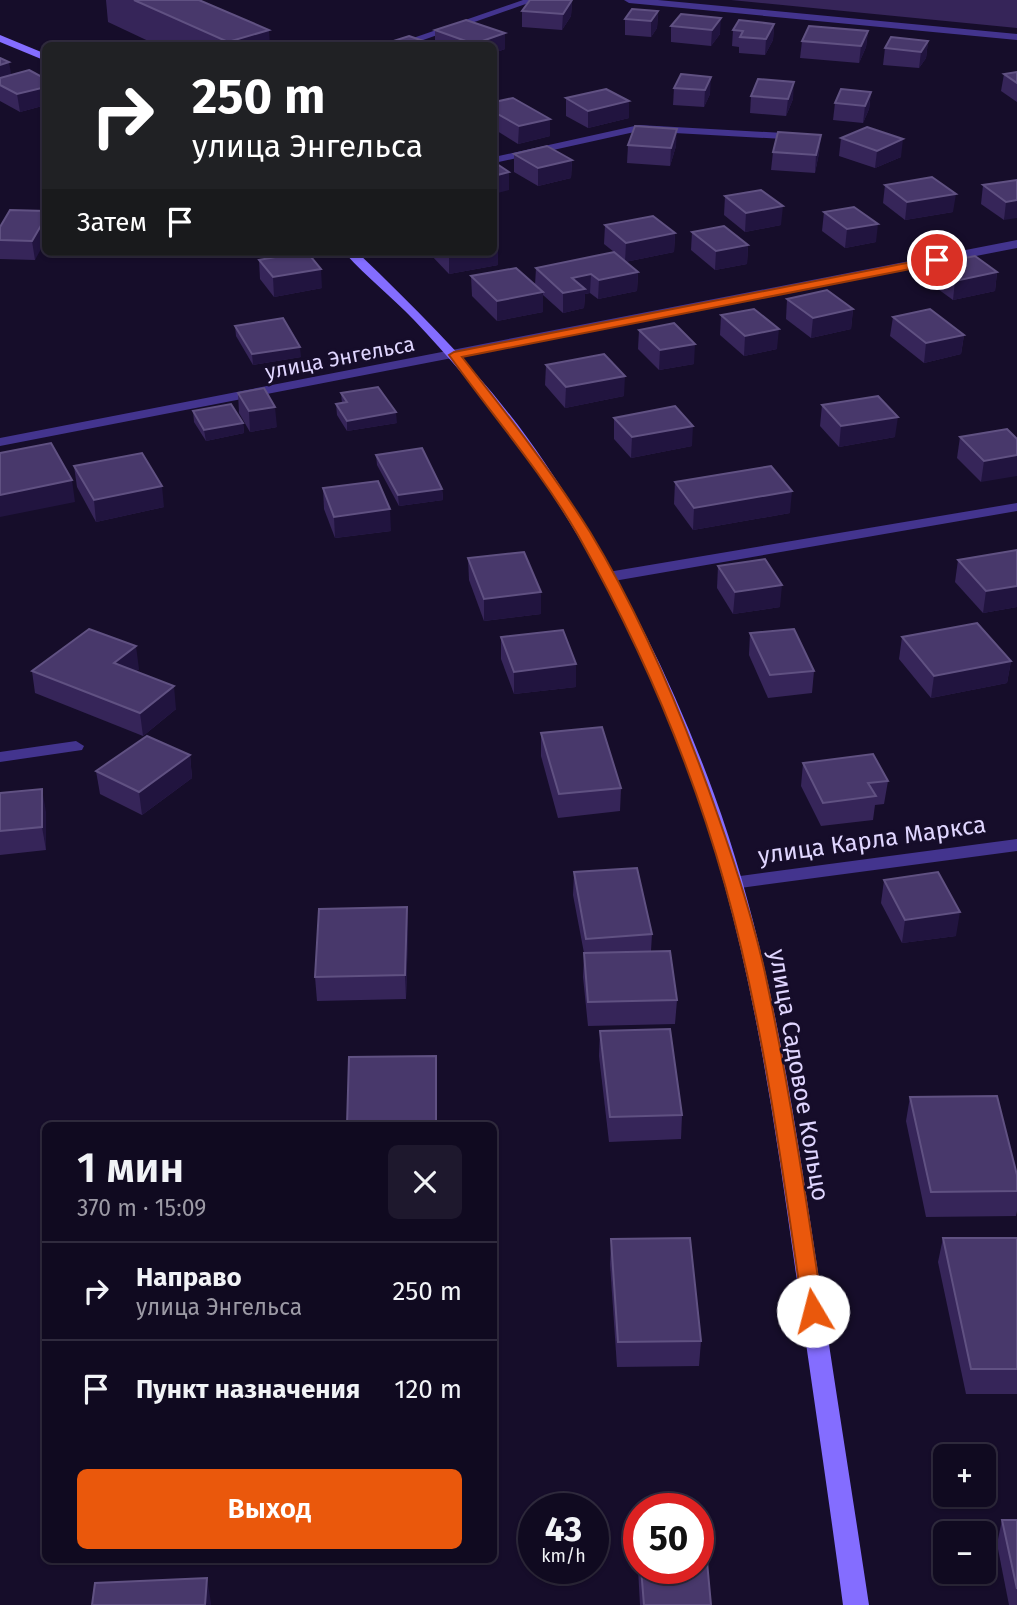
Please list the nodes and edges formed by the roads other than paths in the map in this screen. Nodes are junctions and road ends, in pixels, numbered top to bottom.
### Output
1 (532, 0) edge
2 (629, 0) edge
3 (1017, 37) edge
4 (0, 38) edge
5 (407, 42) edge
6 (42, 56) edge
7 (819, 138) edge
8 (497, 159) edge
9 (1017, 244) edge
10 (354, 256) edge
11 (454, 355) junction
12 (0, 442) edge
13 (1017, 508) edge
14 (608, 577) junction
15 (76, 746) dead end
16 (0, 757) edge
17 (1017, 845) edge
18 (733, 883) junction
19 (856, 1605) edge

1 - 5 street
2 - 3 street
4 - 6 main road
7 - 8 street
9 - 11 street, улица Энгельса
10 - 11 main road, улица Садовое Кольцо
11 - 12 street, улица Энгельса
11 - 14 main road, улица Садовое Кольцо
13 - 14 street
14 - 18 main road, улица Садовое Кольцо
15 - 16 street
17 - 18 street, улица Карла Маркса
18 - 19 main road, улица Садовое Кольцо

